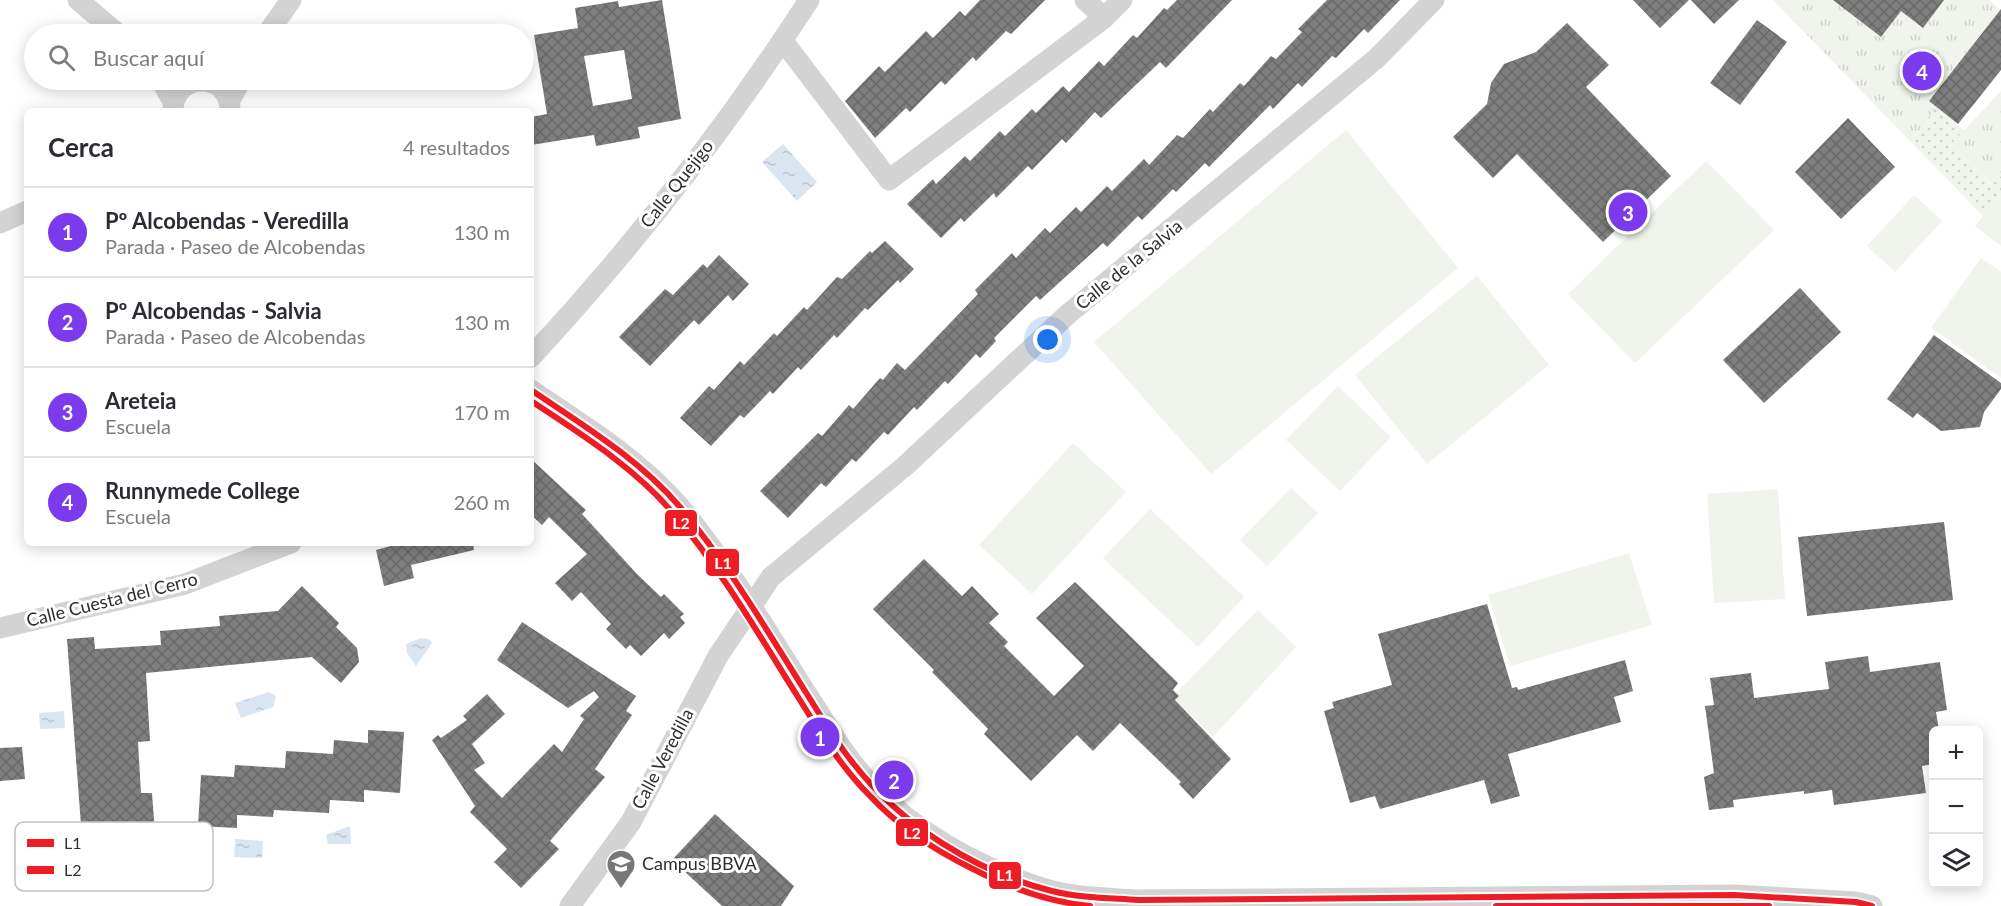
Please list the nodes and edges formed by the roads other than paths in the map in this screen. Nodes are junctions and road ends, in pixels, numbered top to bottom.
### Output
1 (78, 0) edge
2 (291, 0) edge
3 (809, 0) edge
4 (1085, 0) edge
5 (1122, 0) edge
6 (1434, 0) edge
7 (1104, 18) junction
8 (106, 24) edge
9 (274, 24) edge
10 (783, 41) junction
11 (164, 90) edge
12 (181, 90) edge
13 (221, 90) edge
14 (237, 90) edge
15 (229, 107) edge
16 (172, 108) edge
17 (24, 212) edge
18 (0, 224) edge
19 (534, 354) edge
20 (534, 392) edge
21 (283, 546) edge
22 (752, 609) junction
23 (0, 628) edge
24 (1705, 900) edge
25 (1734, 900) edge
26 (570, 906) edge
27 (1872, 906) edge

1 - 8 street
2 - 9 street
3 - 10 street, Calle Quejigo
4 - 7 street
5 - 7 street
6 - 22 street, Calle de la Salvia
7 - 10 street
10 - 19 street, Calle Quejigo
11 - 16 street
12 - 16 street
13 - 15 street
14 - 15 street
17 - 18 street
20 - 22 street
21 - 23 street, Calle Cuesta del Cerro
22 - 24 street
22 - 26 street, Calle Veredilla
24 - 25 street
25 - 27 street

